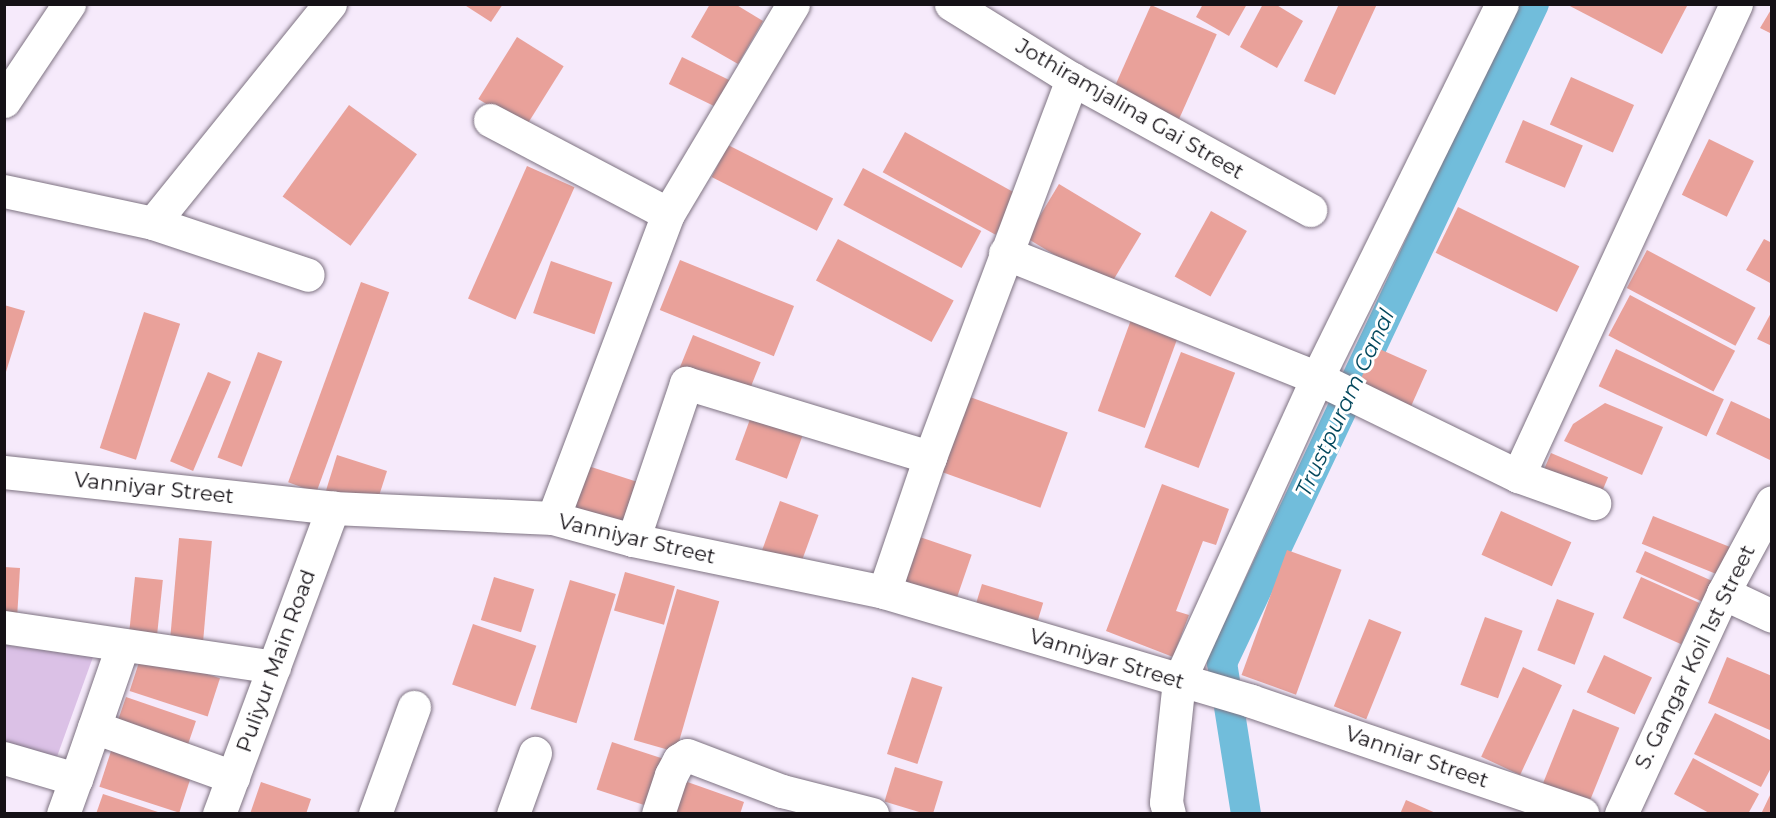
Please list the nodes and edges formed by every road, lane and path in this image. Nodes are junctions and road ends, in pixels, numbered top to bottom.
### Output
1 (69, 4) edge
2 (330, 4) edge
3 (794, 4) edge
4 (951, 4) edge
5 (1502, 4) edge
6 (1736, 4) edge
7 (1072, 79) junction
8 (4, 101) edge
9 (490, 120) dead end
10 (4, 191) edge
11 (1310, 210) dead end
12 (668, 214) junction
13 (153, 223) junction
14 (1005, 253) junction
15 (308, 275) dead end
16 (1317, 378) junction
17 (930, 457) junction
18 (4, 472) edge
19 (1518, 476) junction
20 (1772, 502) edge
21 (1594, 503) dead end
22 (333, 508) junction
23 (553, 518) junction
24 (633, 540) junction
25 (884, 592) junction
26 (1723, 593) junction
27 (1772, 616) edge
28 (4, 627) edge
29 (123, 647) junction
30 (274, 667) junction
31 (1179, 681) junction
32 (1251, 701) joint
33 (414, 707) dead end
34 (94, 727) junction
35 (535, 753) dead end
36 (4, 758) edge
37 (233, 777) junction
38 (76, 779) junction
39 (778, 802) edge
40 (63, 813) edge
41 (219, 813) edge
42 (375, 813) edge
43 (513, 813) edge
44 (658, 813) edge
45 (872, 813) edge
46 (1169, 813) edge
47 (1582, 813) edge
48 (1621, 813) edge

1 - 8 street
2 - 13 street
3 - 12 street
4 - 7 street, Jothiramjalina Gai Street
5 - 16 street
6 - 19 street
7 - 11 street, Jothiramjalina Gai Street
7 - 14 street
9 - 12 street
10 - 13 street
12 - 23 street
13 - 15 street
14 - 16 street
14 - 17 street
16 - 19 street
16 - 31 street
17 - 24 street
17 - 25 street
18 - 22 street, Vanniyar Street
19 - 21 street
20 - 26 street, S. Gangar Koil 1st Street
22 - 23 street, Vanniyar Street
22 - 30 street, Puliyur Main Road
23 - 24 street, Vanniyar Street
24 - 25 street, Vanniyar Street
25 - 31 street, Vanniyar Street
26 - 27 street
26 - 48 street, S. Gangar Koil 1st Street
28 - 29 street
29 - 30 street
29 - 34 street
30 - 37 street, Puliyur Main Road
31 - 32 street, Vanniyar Street
31 - 46 street
32 - 47 street, Vanniar Street
33 - 42 street
34 - 37 street
34 - 38 street
35 - 43 street
36 - 38 street
37 - 41 street, Puliyur Main Road
38 - 40 street
39 - 44 street
39 - 45 street

